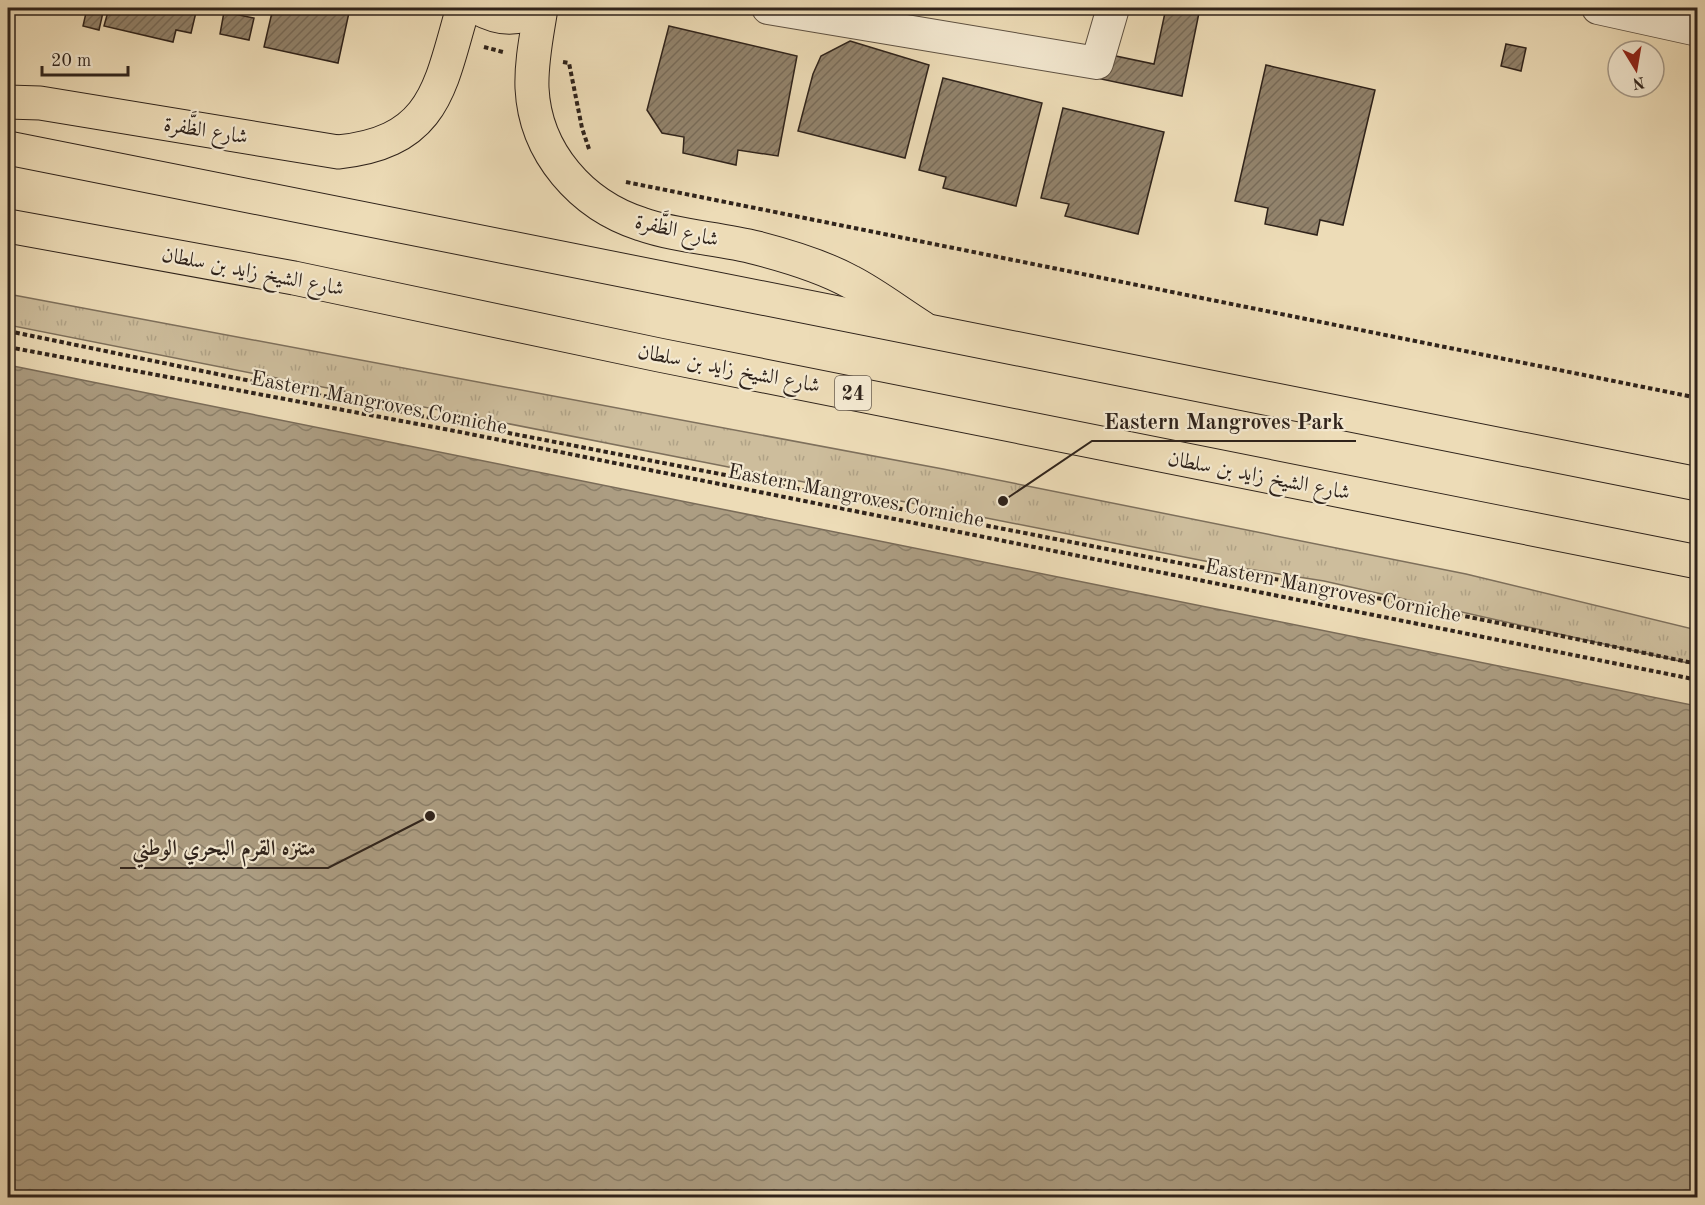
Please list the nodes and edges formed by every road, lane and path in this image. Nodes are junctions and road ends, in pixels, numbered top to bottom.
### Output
1 (463, 8) edge
2 (477, 8) edge
3 (536, 8) edge
4 (542, 8) edge
5 (768, 8) edge
6 (1113, 8) edge
7 (1598, 8) edge
8 (1698, 30) edge
9 (454, 41) junction
10 (533, 58) junction
11 (8, 102) edge
12 (8, 148) edge
13 (592, 157) dead end
14 (618, 180) dead end
15 (8, 226) edge
16 (923, 328) junction
17 (8, 331) edge
18 (8, 347) edge
19 (1698, 398) edge
20 (1698, 484) edge
21 (1698, 562) edge
22 (1698, 664) edge
23 (1698, 680) edge

1 - 9 main road, شارع الظَّفرة
2 - 3 main road
4 - 10 main road, شارع الظَّفرة
5 - 6 street
7 - 8 street
9 - 10 path
9 - 11 main road, شارع الظَّفرة
10 - 13 path
10 - 16 main road, شارع الظَّفرة
12 - 16 main road
14 - 19 path
15 - 21 main road, شارع الشيخ زايد بن سلطان / 24
16 - 20 main road
17 - 22 path
18 - 23 path, Eastern Mangroves Corniche

